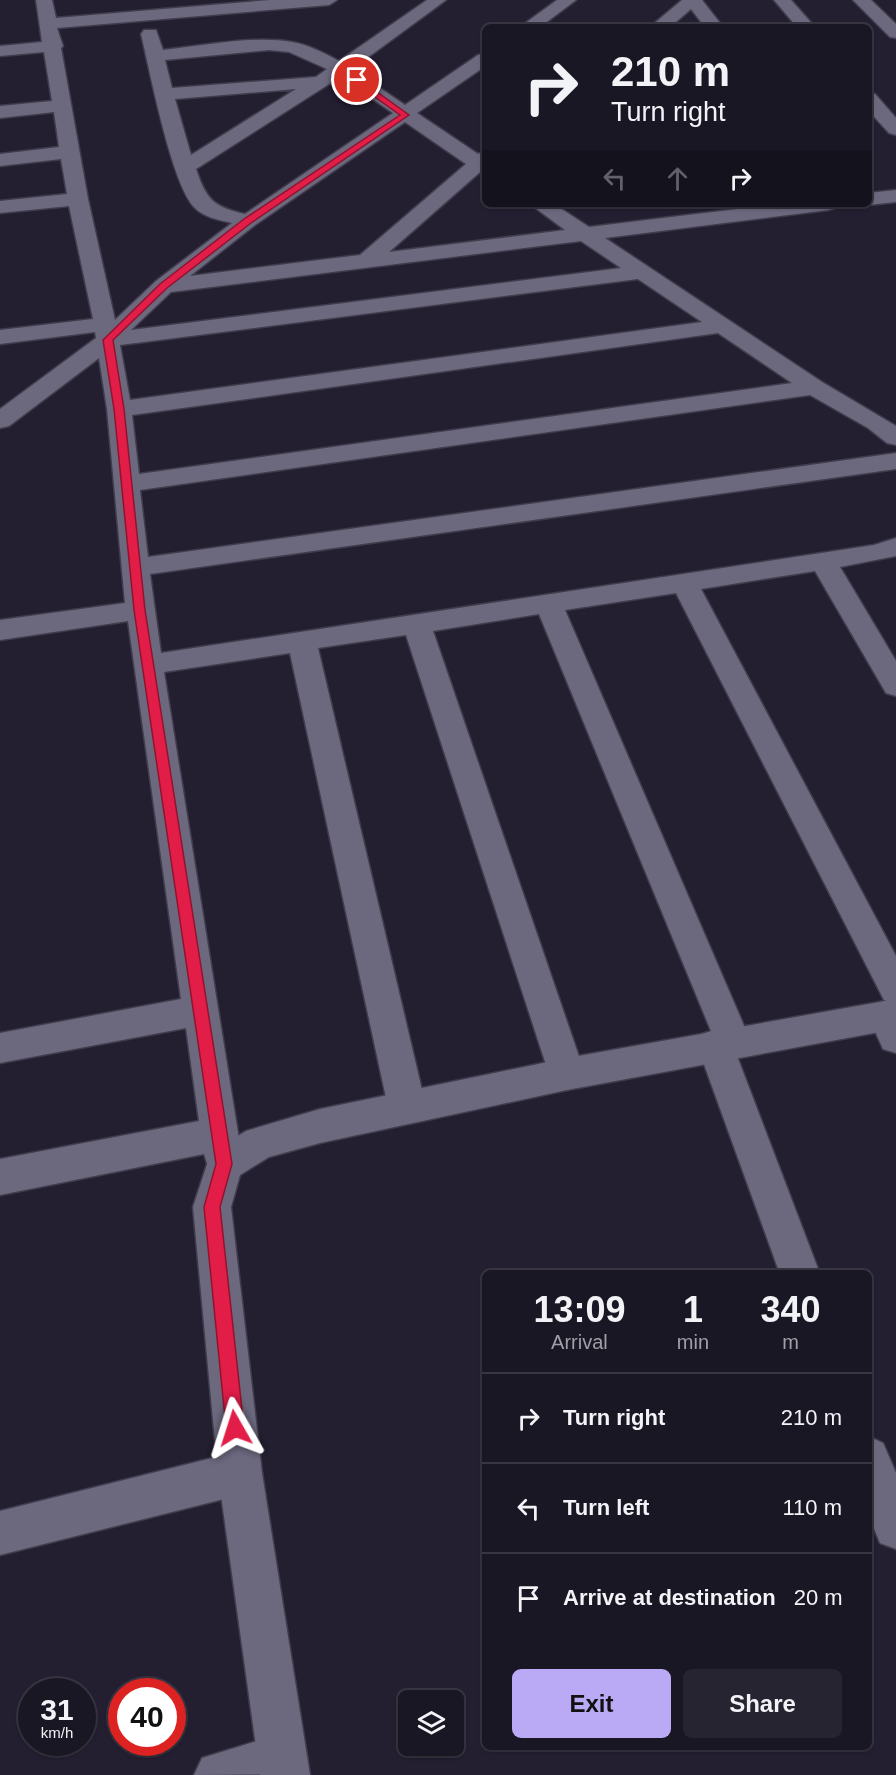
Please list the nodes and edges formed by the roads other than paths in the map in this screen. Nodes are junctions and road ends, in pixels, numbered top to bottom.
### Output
1 (44, 0) edge
2 (329, 0) edge
3 (438, 0) edge
4 (568, 0) edge
5 (693, 0) edge
6 (782, 0) edge
7 (861, 0) edge
8 (144, 15) junction
9 (48, 24) junction
10 (533, 24) edge
11 (663, 24) edge
12 (712, 24) edge
13 (803, 24) edge
14 (896, 33) edge
15 (54, 46) junction
16 (0, 51) edge
17 (155, 56) junction
18 (482, 60) edge
19 (340, 69) junction
20 (321, 81) junction
21 (165, 94) junction
22 (872, 102) edge
23 (63, 106) junction
24 (0, 112) edge
25 (405, 115) junction
26 (896, 129) edge
27 (71, 152) junction
28 (0, 160) edge
29 (482, 163) edge
30 (186, 167) junction
31 (896, 196) edge
32 (78, 199) junction
33 (872, 199) edge
34 (0, 207) edge
35 (544, 207) edge
36 (776, 207) edge
37 (742, 209) edge
38 (248, 221) junction
39 (586, 235) junction
40 (365, 262) junction
41 (642, 272) junction
42 (164, 286) junction
43 (722, 326) junction
44 (106, 332) junction
45 (0, 337) edge
46 (814, 387) junction
47 (119, 409) junction
48 (0, 421) edge
49 (896, 438) edge
50 (896, 461) edge
51 (126, 484) junction
52 (896, 547) edge
53 (823, 561) junction
54 (135, 567) junction
55 (684, 582) junction
56 (548, 603) junction
57 (140, 610) junction
58 (416, 623) junction
59 (0, 630) edge
60 (302, 641) junction
61 (147, 665) junction
62 (896, 686) edge
63 (201, 1010) junction
64 (893, 1014) edge
65 (724, 1044) junction
66 (0, 1048) edge
67 (567, 1074) junction
68 (407, 1107) junction
69 (222, 1149) junction
70 (0, 1177) edge
71 (799, 1270) edge
72 (880, 1472) edge
73 (240, 1473) junction
74 (896, 1527) edge
75 (0, 1533) edge
76 (284, 1766) edge
77 (219, 1775) edge

1 - 9 street
2 - 8 street
3 - 19 street
4 - 10 street
5 - 11 street
5 - 12 street
6 - 13 street
7 - 14 street
8 - 9 street
8 - 17 street
9 - 15 street
15 - 16 street
15 - 23 street
17 - 19 street
17 - 21 street
18 - 25 street
19 - 20 street
19 - 25 street
20 - 21 street
20 - 30 street
21 - 30 street
22 - 26 street
23 - 24 street
23 - 27 street
25 - 29 street
25 - 38 street
27 - 28 street
27 - 32 street
29 - 40 street
30 - 38 street
31 - 33 street
32 - 34 street
32 - 44 street
35 - 39 street
36 - 37 street
37 - 39 street
38 - 42 street
39 - 40 street
39 - 41 street
40 - 42 street
41 - 43 street
41 - 44 street
42 - 44 street
43 - 46 street
43 - 47 street
44 - 45 street
44 - 47 street
44 - 48 street
46 - 49 street
46 - 51 street
47 - 51 street
50 - 54 street
51 - 54 street
52 - 53 street
53 - 55 street
53 - 62 street
54 - 57 street
55 - 56 street
55 - 64 street
56 - 58 street
56 - 65 street
57 - 59 street
57 - 61 street
58 - 60 street
58 - 67 street
60 - 61 street
60 - 68 street
61 - 63 street
63 - 66 street
63 - 69 street
64 - 65 street
65 - 67 street
65 - 71 street
67 - 68 street
68 - 69 street
69 - 70 street
69 - 73 street
72 - 74 street
73 - 75 street
73 - 76 street
76 - 77 street

